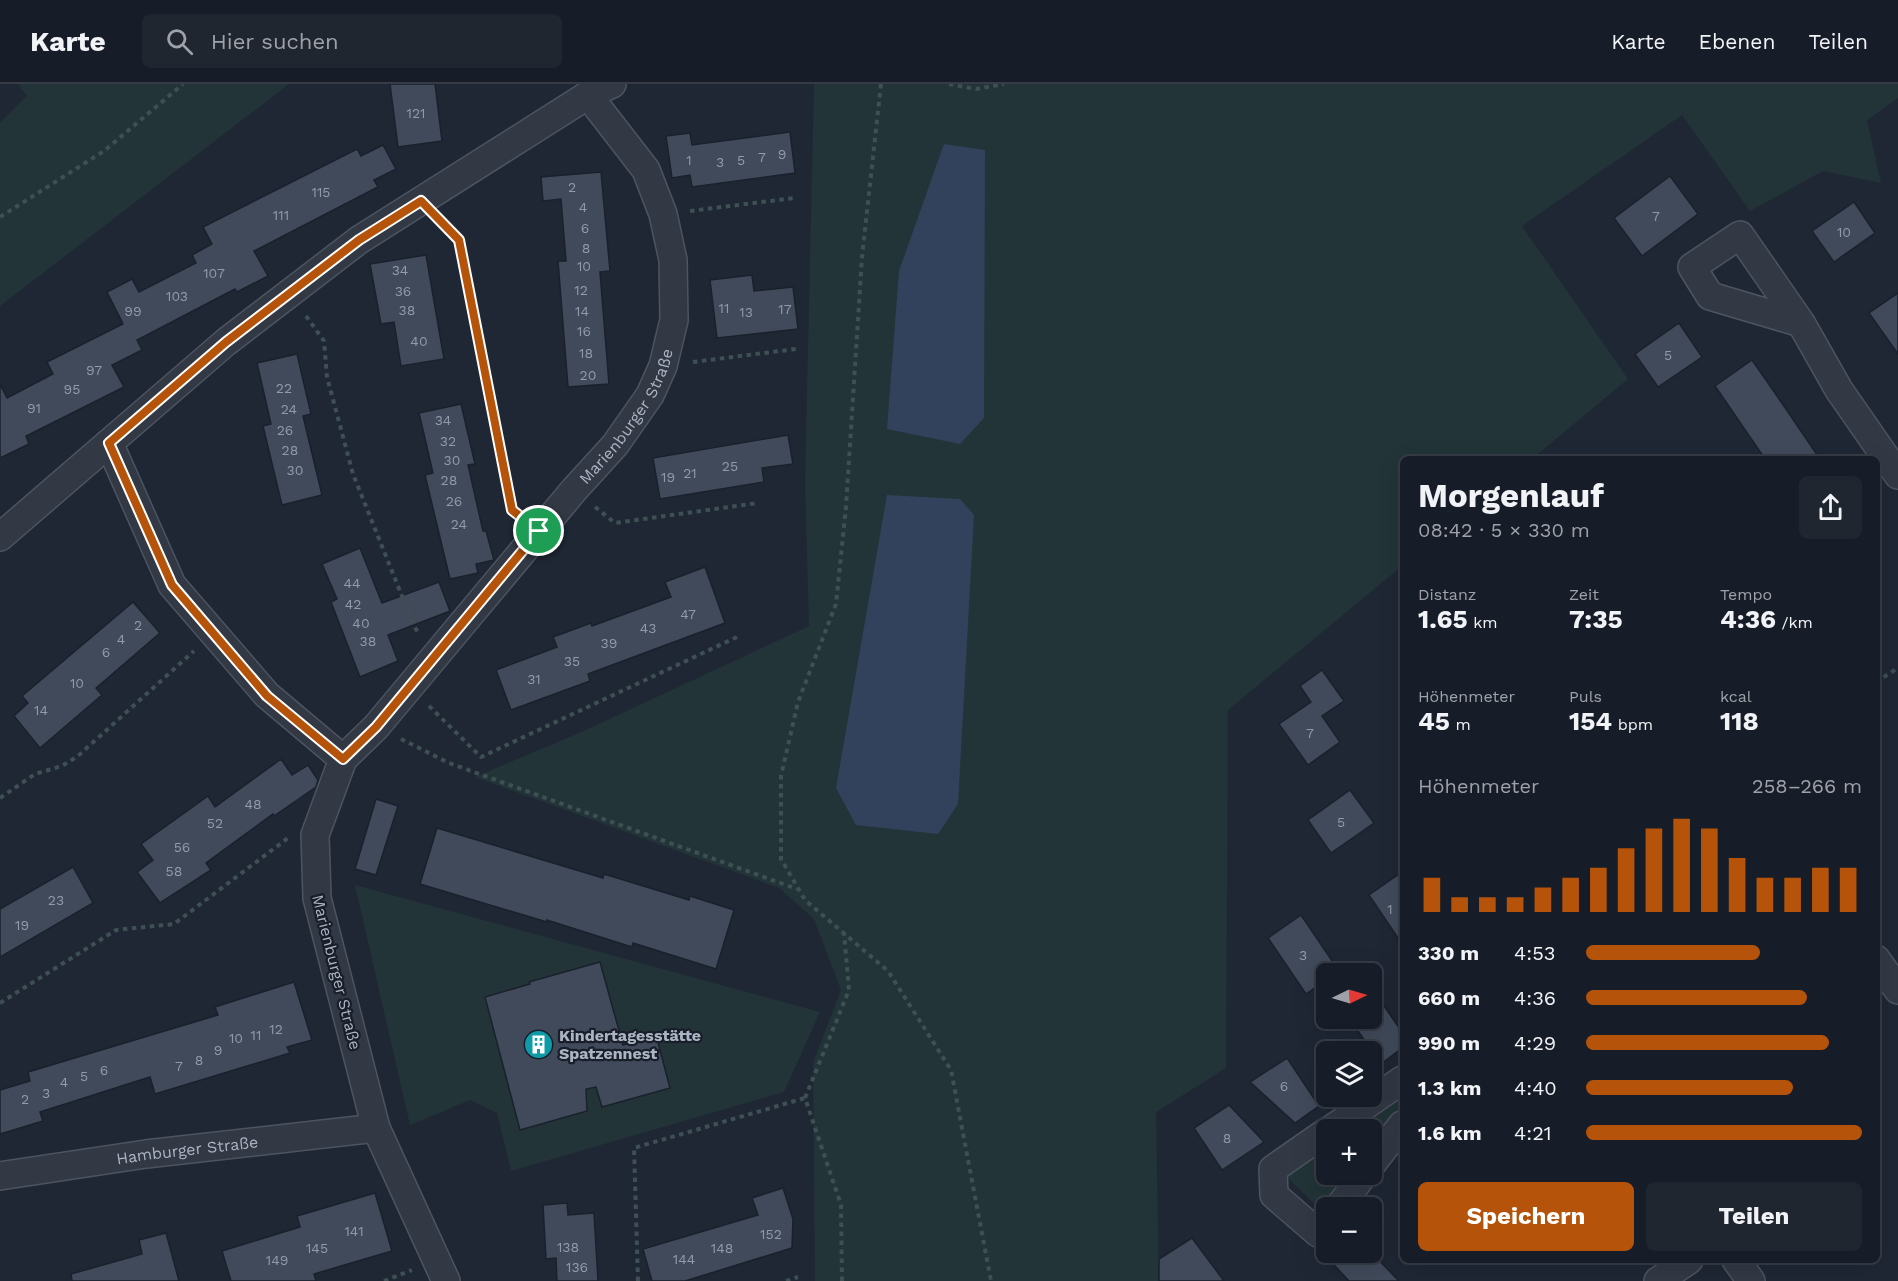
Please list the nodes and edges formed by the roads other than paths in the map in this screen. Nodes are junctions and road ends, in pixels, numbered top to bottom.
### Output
1 (600, 90) edge
2 (1801, 323) dead end
3 (109, 443) junction
4 (1898, 475) edge
5 (0, 537) edge
6 (343, 759) junction
7 (1880, 965) edge
8 (1898, 990) edge
9 (1400, 1081) edge
10 (1346, 1119) edge
11 (376, 1128) junction
12 (1400, 1128) edge
13 (1316, 1139) edge
14 (1382, 1151) edge
15 (0, 1176) edge
16 (1356, 1185) edge
17 (1346, 1197) edge
18 (1316, 1231) edge
19 (1685, 1263) edge
20 (1738, 1263) edge
21 (446, 1281) edge
22 (1658, 1281) edge
23 (1750, 1281) edge

1 - 3 street
1 - 6 street, Marienburger Straße
2 - 4 street
3 - 5 street
3 - 6 street
6 - 11 street, Marienburger Straße
7 - 8 street
9 - 10 street
11 - 15 street, Hamburger Straße
11 - 21 street, Marienburger Straße
12 - 14 street
13 - 18 street
16 - 17 street
19 - 22 street
20 - 23 street

